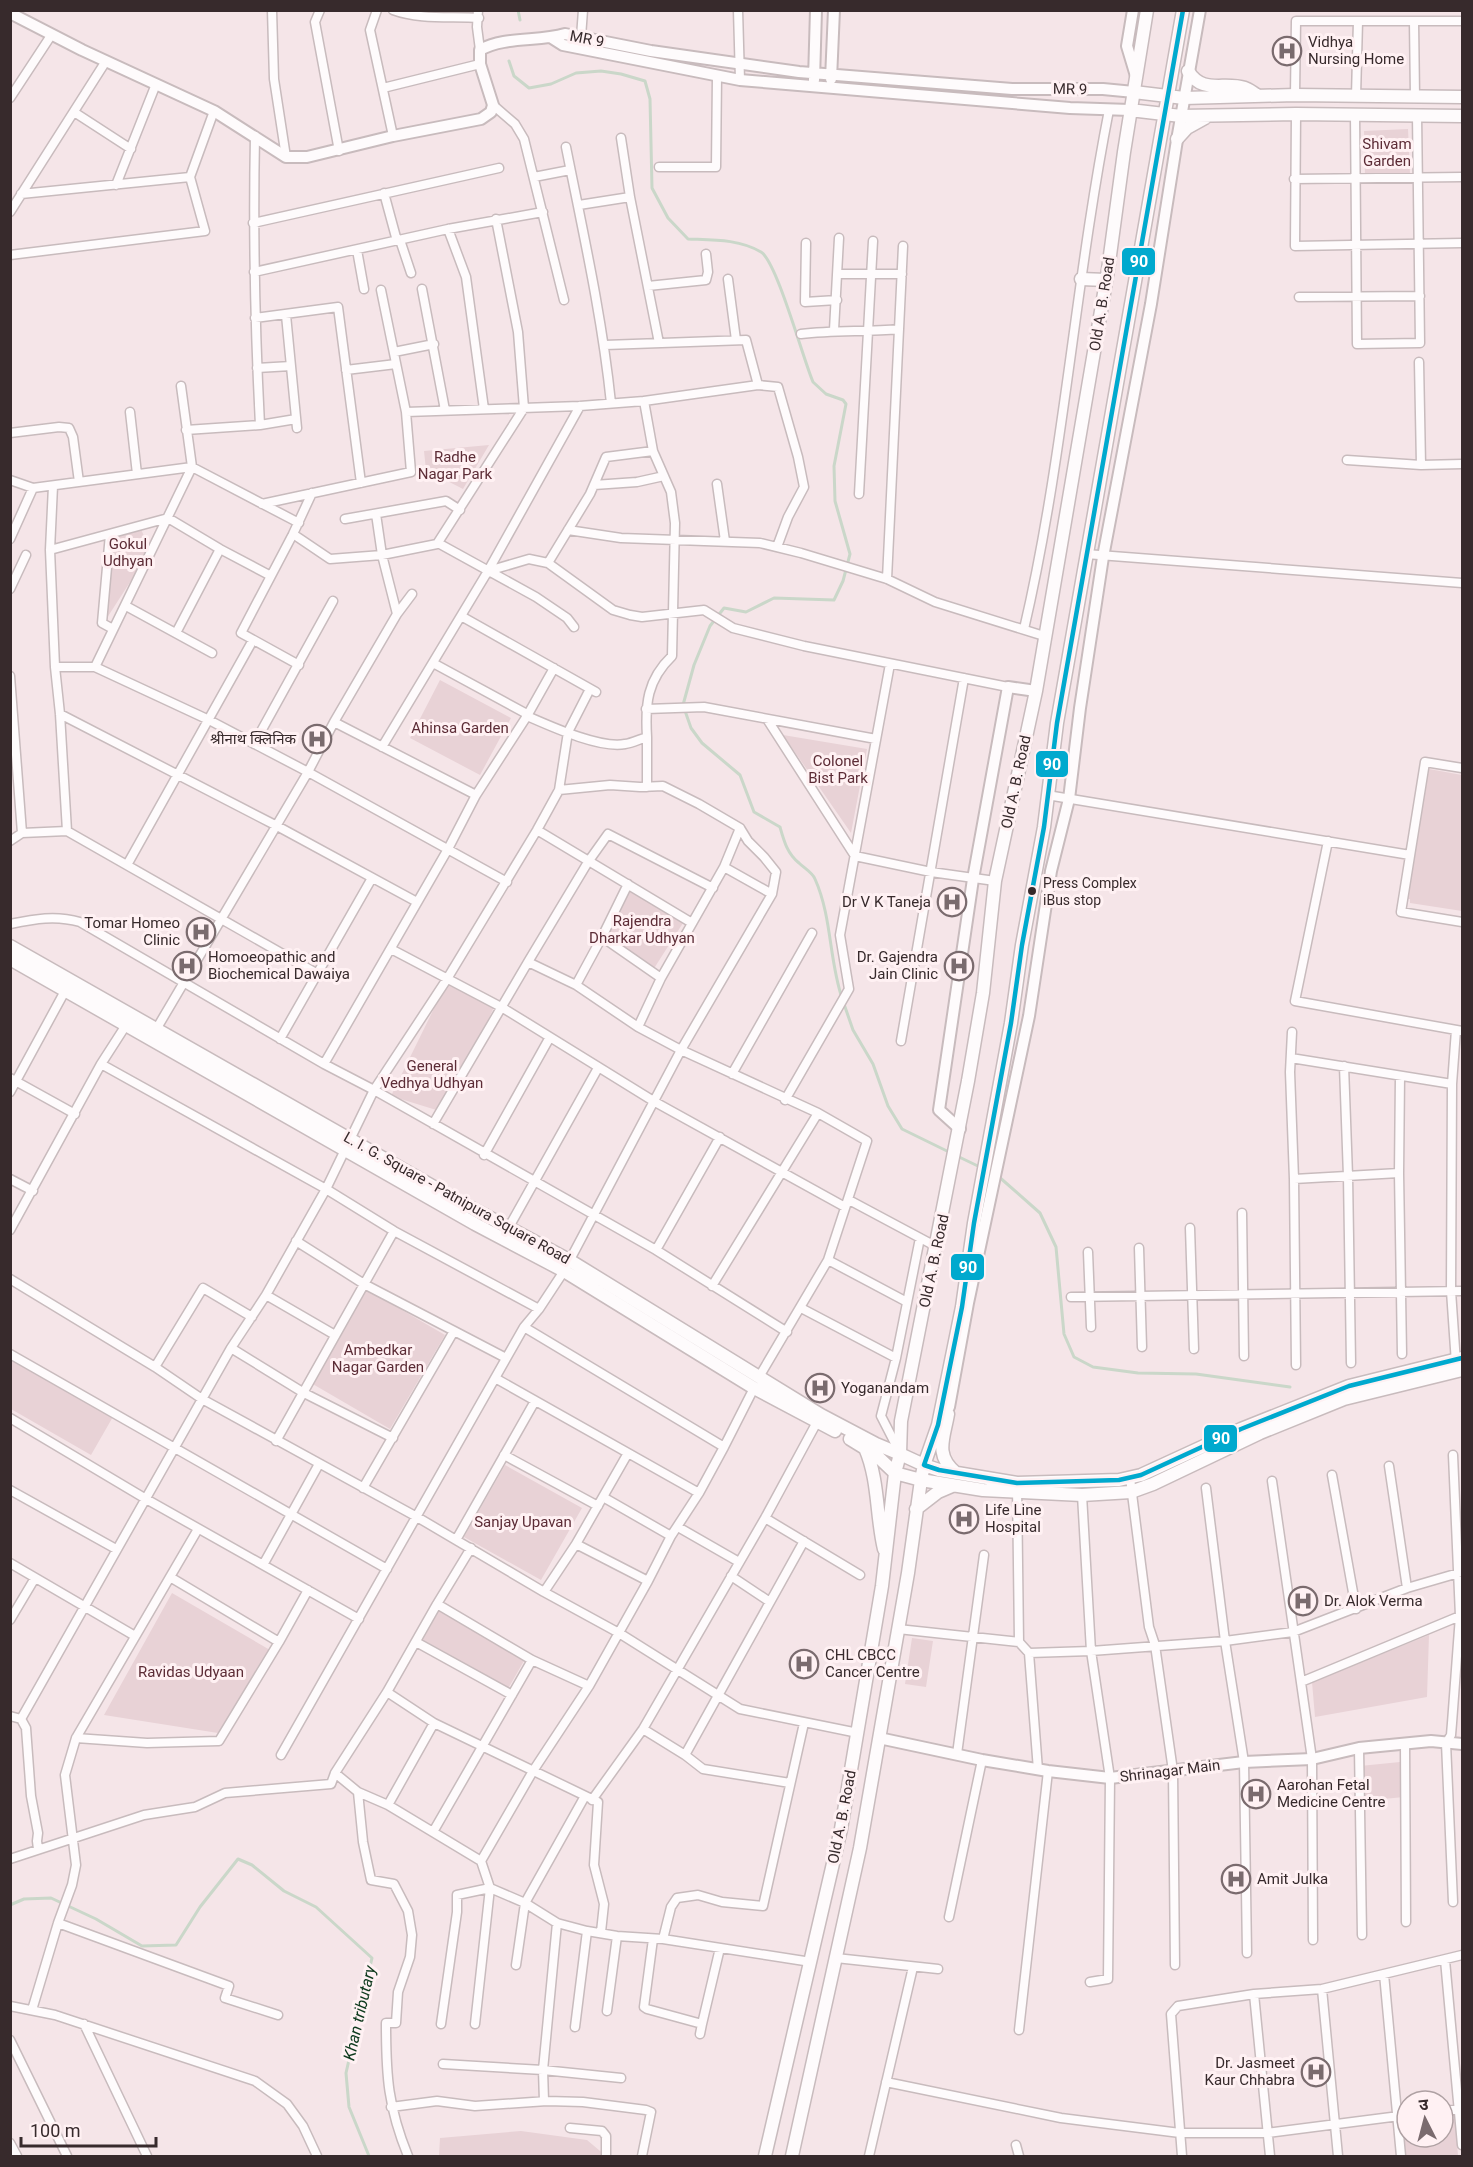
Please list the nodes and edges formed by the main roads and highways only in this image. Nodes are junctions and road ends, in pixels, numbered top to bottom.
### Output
1 (1147, 10) edge
2 (1183, 10) edge
3 (1188, 71) road end
4 (1134, 92) junction
5 (1168, 96) junction
6 (1260, 96) junction
7 (1462, 97) edge
8 (1130, 110) junction
9 (1165, 116) junction
10 (1209, 116) junction
11 (1462, 116) edge
12 (1177, 139) road end
13 (1081, 279) road end
14 (1106, 280) junction
15 (10, 946) edge
16 (10, 959) edge
17 (129, 1020) junction
18 (348, 1145) junction
19 (566, 1265) junction
20 (1459, 1365) edge
21 (757, 1382) junction
22 (1350, 1391) junction
23 (946, 1406) junction
24 (865, 1448) junction
25 (900, 1454) junction
26 (924, 1465) junction
27 (895, 1473) junction
28 (956, 1479) junction
29 (921, 1480) junction
30 (1017, 1487) junction
31 (916, 1509) junction
32 (886, 1556) junction
33 (765, 2157) edge
34 (792, 2157) edge

1 - 4 main road
2 - 5 main road
3 - 6 main road
4 - 5 main road
4 - 8 main road, Old A. B. Road
5 - 6 main road
5 - 9 main road, Old A. B. Road
6 - 7 main road
8 - 9 main road
8 - 14 main road, Old A. B. Road
9 - 10 main road
9 - 23 main road, Old A. B. Road
10 - 11 main road
10 - 12 main road
13 - 14 main road
14 - 25 main road, Old A. B. Road
15 - 17 main road, L. I. G. Square - Patnipura Square Road
16 - 17 main road, L. I. G. Square - Patnipura Square Road
17 - 18 main road, L. I. G. Square - Patnipura Square Road
18 - 19 main road, L. I. G. Square - Patnipura Square Road
18 - 19 main road, L. I. G. Square - Patnipura Square Road
19 - 21 main road, L. I. G. Square - Patnipura Square Road
20 - 22 main road
21 - 24 main road, L. I. G. Square - Patnipura Square Road
21 - 25 main road, L. I. G. Square - Patnipura Square Road
22 - 30 main road
22 - 30 main road
23 - 26 main road, Old A. B. Road
23 - 28 main road
24 - 27 main road, L. I. G. Square - Patnipura Square Road
24 - 32 main road
25 - 26 main road, L. I. G. Square - Patnipura Square Road
25 - 27 main road, Old A. B. Road
26 - 28 main road, L. I. G. Square - Patnipura Square Road
26 - 29 main road, Old A. B. Road
27 - 29 main road
27 - 32 main road, Old A. B. Road
28 - 29 main road
28 - 30 main road
28 - 31 main road
29 - 31 main road, Old A. B. Road
31 - 34 main road, Old A. B. Road
32 - 33 main road, Old A. B. Road

